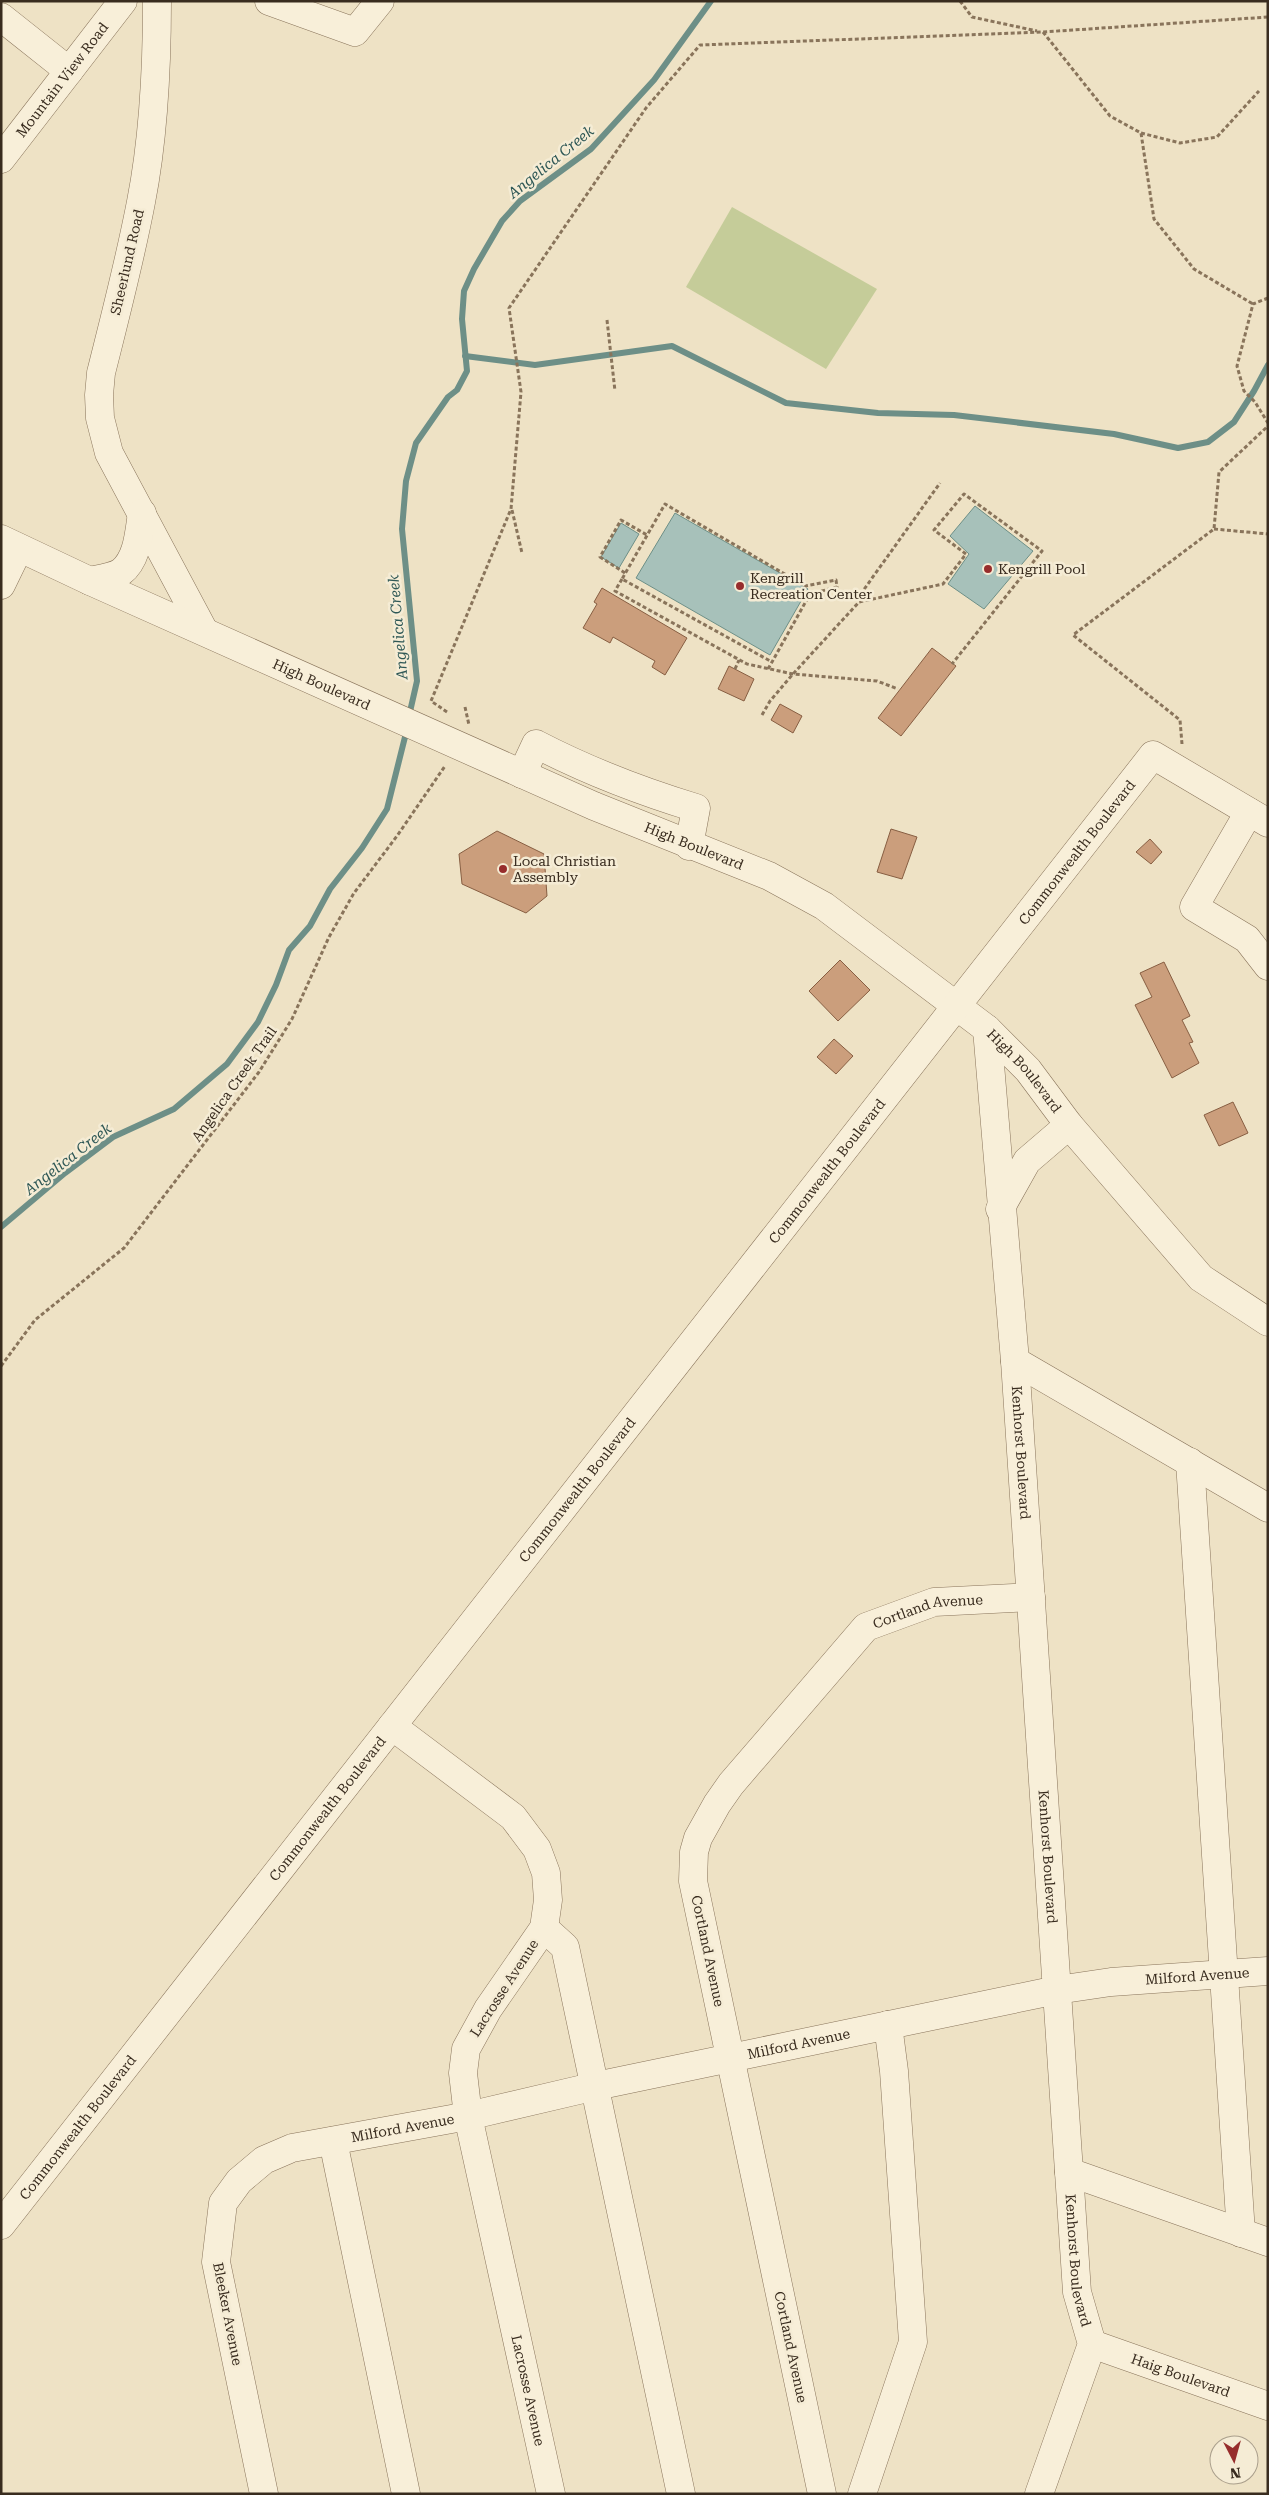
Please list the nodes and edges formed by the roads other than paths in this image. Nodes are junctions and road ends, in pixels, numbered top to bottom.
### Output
1 (123, 1) edge
2 (157, 1) edge
3 (269, 1) edge
4 (380, 1) edge
5 (1, 17) edge
6 (70, 71) junction
7 (1, 159) edge
8 (142, 513) junction
9 (10, 543) edge
10 (90, 582) junction
11 (1, 586) edge
12 (204, 631) junction
13 (522, 774) junction
14 (1258, 817) edge
15 (689, 846) junction
16 (1268, 966) edge
17 (956, 1004) junction
18 (987, 1029) junction
19 (1069, 1124) junction
20 (1000, 1209) junction
21 (1268, 1322) edge
22 (1015, 1362) junction
23 (1190, 1462) junction
24 (1268, 1508) edge
25 (1031, 1597) junction
26 (392, 1726) junction
27 (544, 1928) junction
28 (1268, 1971) edge
29 (1224, 1974) junction
30 (1057, 1990) junction
31 (888, 2025) junction
32 (730, 2058) junction
33 (596, 2086) junction
34 (468, 2116) junction
35 (333, 2142) junction
36 (1069, 2172) junction
37 (1, 2225) edge
38 (1241, 2233) junction
39 (1268, 2242) edge
40 (1092, 2344) junction
41 (1268, 2406) edge
42 (1045, 2492) edge
43 (264, 2494) edge
44 (406, 2494) edge
45 (551, 2494) edge
46 (681, 2494) edge
47 (822, 2494) edge
48 (862, 2494) edge

1 - 6 street, Mountain View Road
2 - 8 street, Sheerlund Road
3 - 4 street
5 - 6 street
6 - 7 street, Mountain View Road
8 - 10 street
8 - 12 street, Sheerlund Road
9 - 10 street, High Boulevard
9 - 11 street
10 - 12 street, High Boulevard
12 - 13 street, High Boulevard
13 - 15 street, High Boulevard
13 - 15 street
14 - 16 street
14 - 17 street, Commonwealth Boulevard
15 - 17 street, High Boulevard
17 - 18 street, High Boulevard
17 - 26 street, Commonwealth Boulevard
18 - 19 street, High Boulevard
18 - 20 street, Kenhorst Boulevard
19 - 20 street
19 - 21 street, High Boulevard
20 - 22 street, Kenhorst Boulevard
22 - 23 street
22 - 25 street, Kenhorst Boulevard
23 - 24 street
23 - 29 street
25 - 30 street, Kenhorst Boulevard
25 - 32 street, Cortland Avenue
26 - 27 street, Lacrosse Avenue
26 - 37 street, Commonwealth Boulevard
27 - 33 street
27 - 34 street, Lacrosse Avenue
28 - 29 street, Milford Avenue
29 - 30 street, Milford Avenue
29 - 38 street
30 - 31 street, Milford Avenue
30 - 36 street, Kenhorst Boulevard
31 - 32 street, Milford Avenue
31 - 48 street
32 - 33 street, Milford Avenue
32 - 47 street, Cortland Avenue
33 - 34 street, Milford Avenue
33 - 46 street
34 - 35 street, Milford Avenue
34 - 45 street, Lacrosse Avenue
35 - 43 street, Bleeker Avenue
35 - 44 street
36 - 38 street
36 - 40 street, Kenhorst Boulevard
38 - 39 street
40 - 41 street, Haig Boulevard
40 - 42 street, Kenhorst Boulevard

